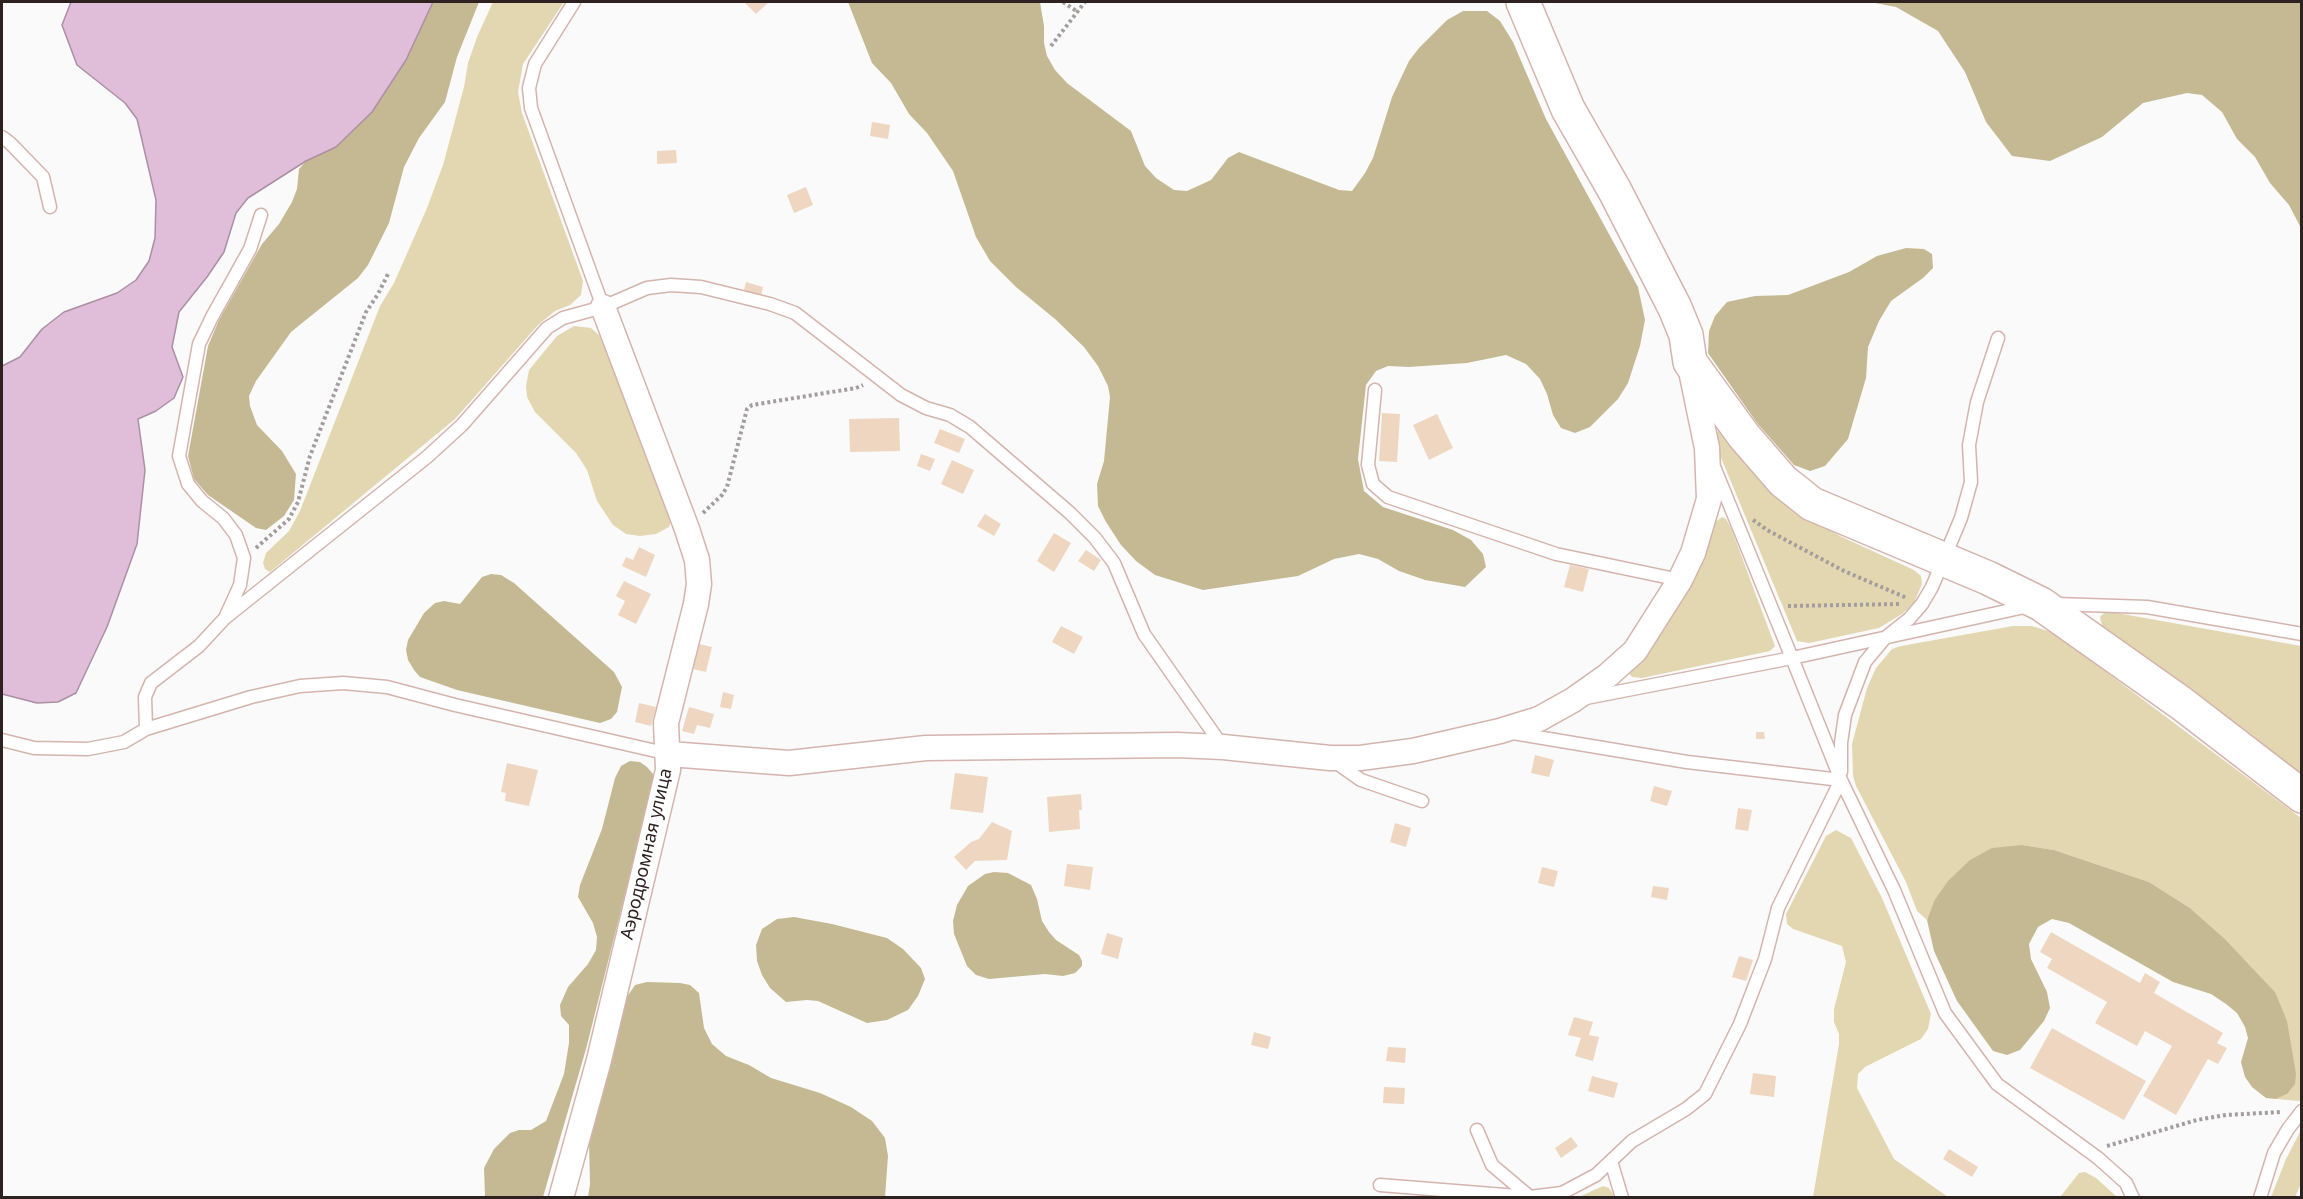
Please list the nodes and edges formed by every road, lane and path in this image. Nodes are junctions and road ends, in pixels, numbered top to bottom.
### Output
1 (574, 2) edge
2 (1063, 2) edge
3 (1085, 2) edge
4 (1523, 2) edge
5 (1078, 12) junction
6 (1051, 46) dead end
7 (2, 138) edge
8 (51, 207) dead end
9 (261, 215) dead end
10 (389, 272) dead end
11 (603, 307) junction
12 (1998, 338) dead end
13 (1690, 362) junction
14 (877, 378) junction
15 (1375, 390) dead end
16 (1707, 448) junction
17 (1728, 502) junction
18 (687, 529) junction
19 (243, 556) junction
20 (1943, 559) junction
21 (1680, 580) junction
22 (1922, 604) junction
23 (2041, 604) junction
24 (1771, 606) junction
25 (225, 618) junction
26 (2301, 634) edge
27 (1885, 638) junction
28 (1792, 658) junction
29 (1573, 700) junction
30 (146, 729) junction
31 (1500, 731) junction
32 (2, 740) edge
33 (1223, 747) junction
34 (669, 754) junction
35 (1330, 758) junction
36 (1841, 780) junction
37 (2301, 796) edge
38 (1422, 801) dead end
39 (2300, 1112) edge
40 (1477, 1130) dead end
41 (2089, 1151) junction
42 (1611, 1161) junction
43 (1380, 1185) dead end
44 (561, 1197) edge
45 (1530, 1197) edge
46 (1622, 1197) edge
47 (2133, 1197) edge
48 (2260, 1197) edge

1 - 11 lane
2 - 5 path
3 - 5 path
4 - 13 main road
5 - 6 path
7 - 8 lane
9 - 19 lane
10 - 19 path
11 - 14 lane
11 - 18 street, Аэродромная улица
11 - 25 lane
12 - 20 lane
13 - 16 street
13 - 20 main road
14 - 18 path
14 - 33 lane
15 - 21 lane
16 - 17 lane
16 - 21 street
17 - 22 path
17 - 24 lane
18 - 34 street, Аэродромная улица
19 - 25 lane
20 - 22 lane
20 - 23 main road
21 - 29 street
22 - 24 path
22 - 27 lane
23 - 26 lane
23 - 27 lane
23 - 37 main road
24 - 28 lane
25 - 30 lane
27 - 28 lane
27 - 36 lane
28 - 29 lane
28 - 36 lane
29 - 31 street
30 - 32 lane
30 - 34 lane
31 - 35 street
31 - 36 lane
33 - 34 street
33 - 35 street
34 - 44 street, Аэродромная улица
35 - 38 lane
36 - 41 lane
36 - 42 lane
39 - 41 path
39 - 48 lane
40 - 45 lane
41 - 47 lane
42 - 45 lane
42 - 46 lane
43 - 45 lane

